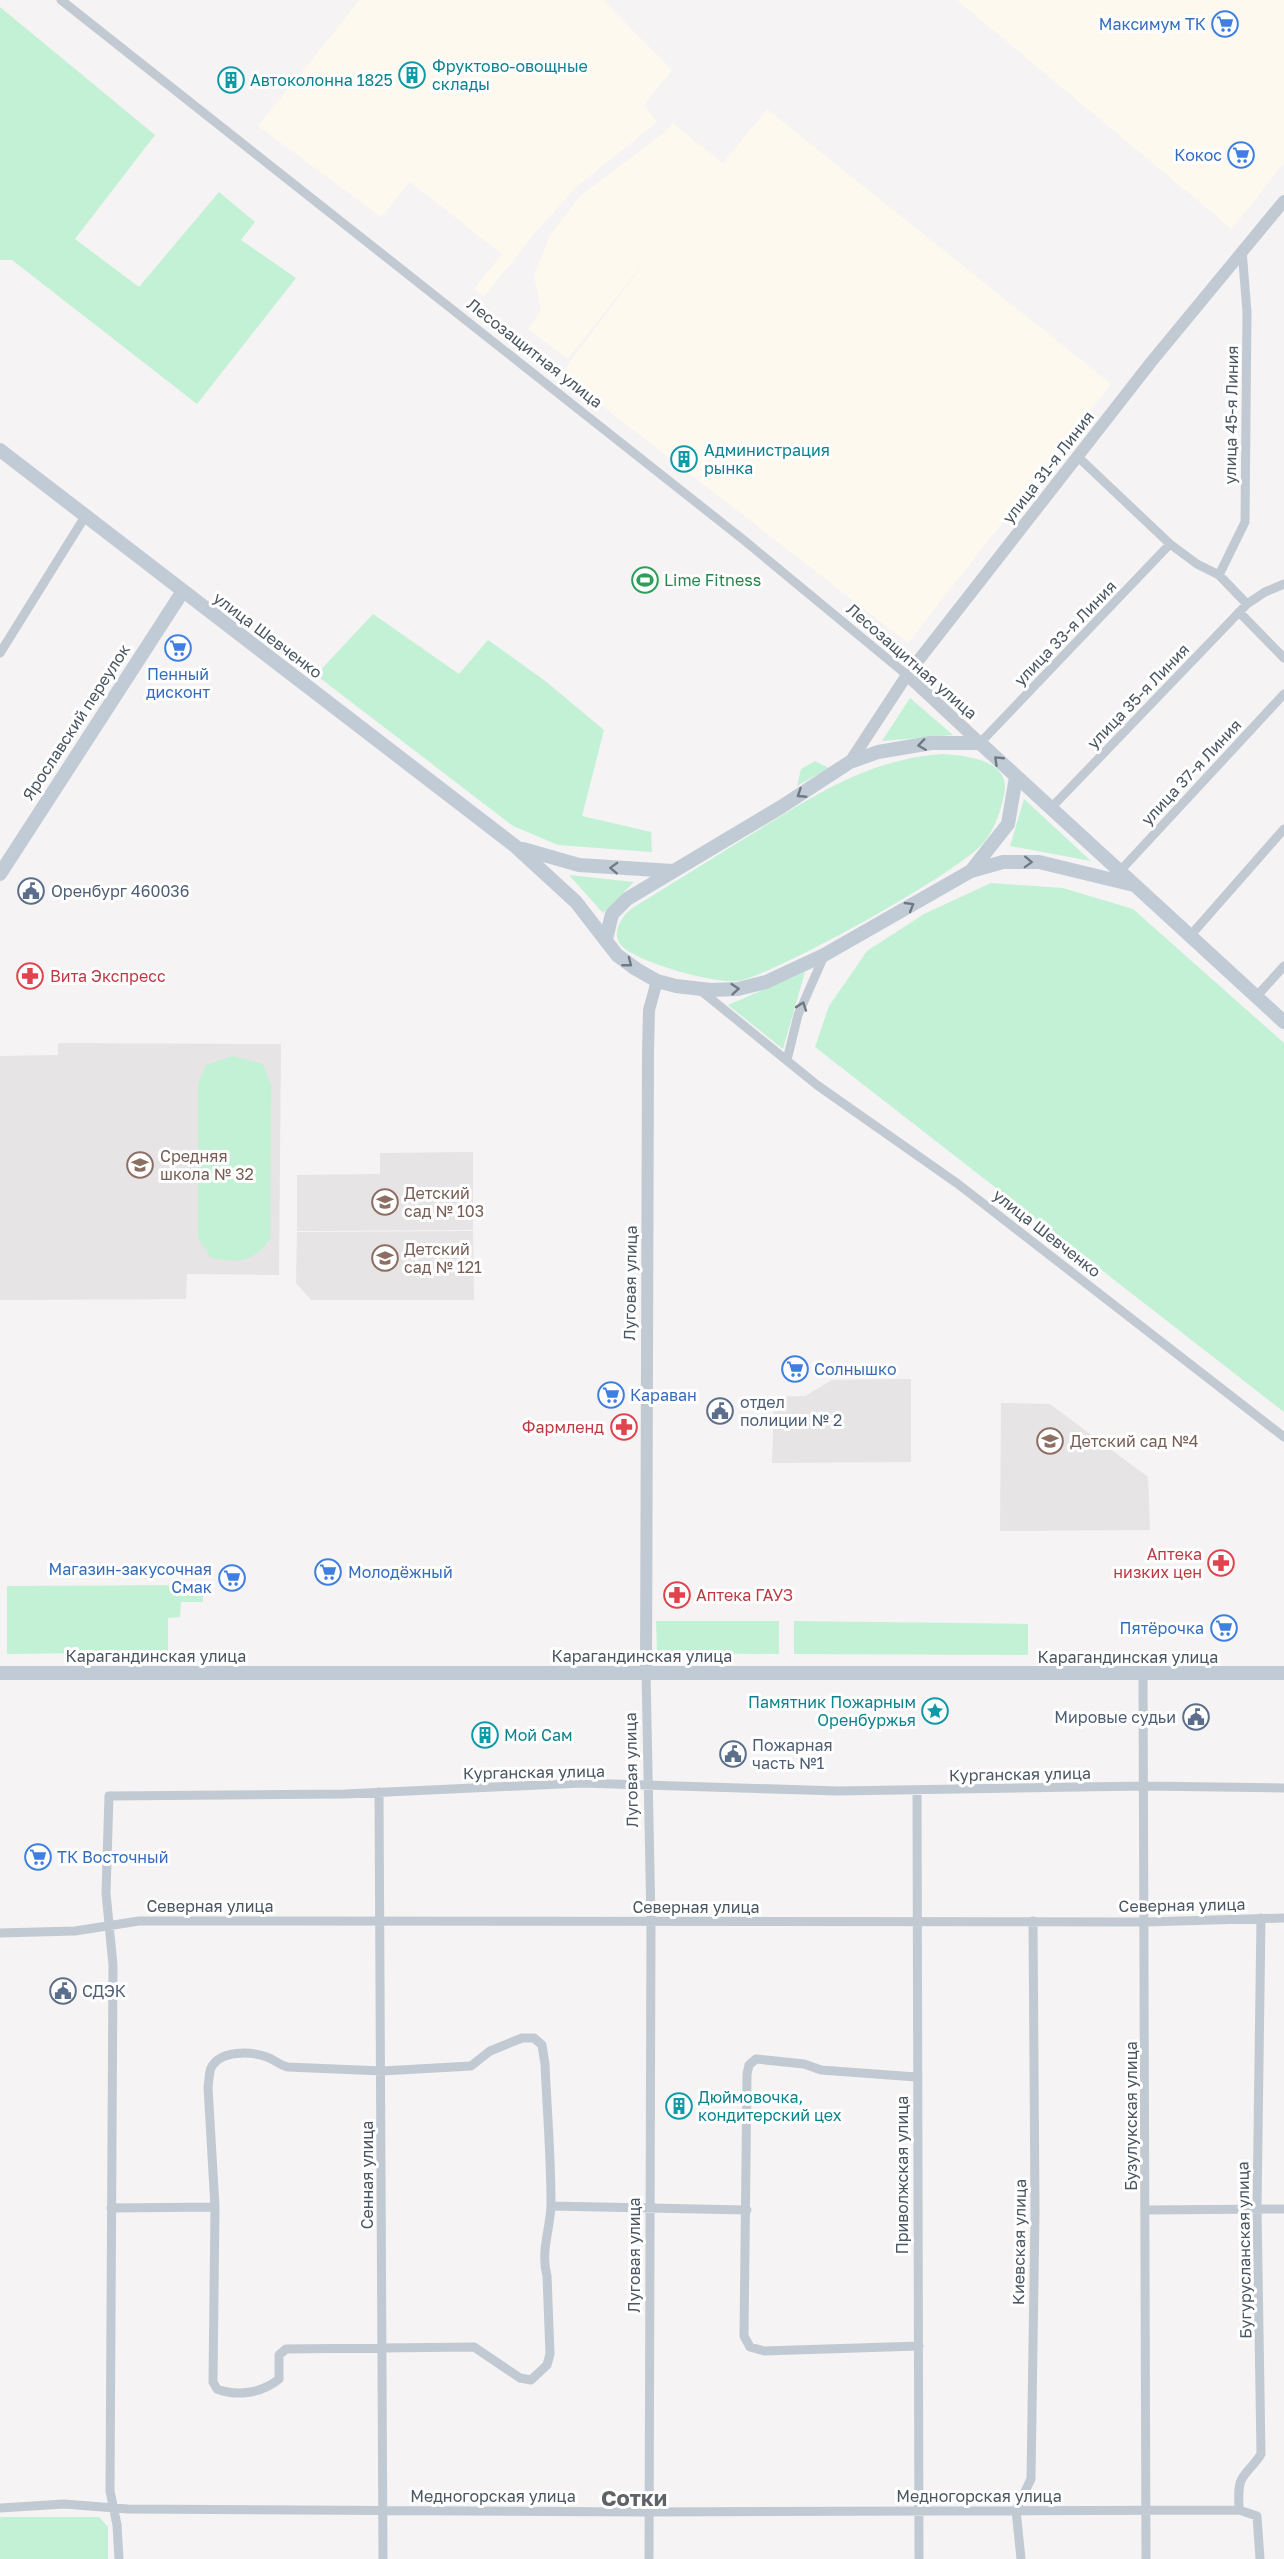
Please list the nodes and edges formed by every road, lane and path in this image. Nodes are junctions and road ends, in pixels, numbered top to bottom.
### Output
1 (61, 0) edge
2 (1282, 206) edge
3 (1242, 250) junction
4 (0, 450) edge
5 (1077, 456) junction
6 (86, 515) junction
7 (1170, 543) junction
8 (1219, 575) junction
9 (1284, 584) edge
10 (183, 591) junction
11 (1247, 604) junction
12 (1239, 612) junction
13 (0, 653) edge
14 (1284, 658) edge
15 (907, 675) junction
16 (1284, 694) edge
17 (980, 743) junction
18 (850, 762) junction
19 (1016, 777) junction
20 (1050, 809) junction
21 (1284, 829) edge
22 (515, 846) junction
23 (672, 870) junction
24 (971, 871) junction
25 (1120, 871) junction
26 (0, 874) edge
27 (1136, 886) junction
28 (1190, 936) junction
29 (606, 939) junction
30 (824, 955) junction
31 (1284, 966) edge
32 (657, 981) junction
33 (700, 990) junction
34 (1256, 997) junction
35 (1284, 1022) edge
36 (787, 1060) junction
37 (1284, 1437) edge
38 (646, 1672) junction
39 (0, 1673) edge
40 (1284, 1673) edge
41 (1143, 1674) junction
42 (648, 1785) junction
43 (1144, 1786) junction
44 (1284, 1788) edge
45 (917, 1791) junction
46 (379, 1792) junction
47 (1260, 1918) junction
48 (1284, 1918) edge
49 (381, 1920) junction
50 (1033, 1921) junction
51 (651, 1922) junction
52 (916, 1922) junction
53 (1146, 1922) junction
54 (108, 1926) junction
55 (0, 1933) edge
56 (382, 2071) junction
57 (916, 2077) junction
58 (215, 2206) junction
59 (551, 2206) junction
60 (111, 2208) junction
61 (1257, 2208) junction
62 (1284, 2209) edge
63 (651, 2210) junction
64 (747, 2210) junction
65 (1146, 2210) junction
66 (919, 2346) junction
67 (381, 2349) junction
68 (0, 2508) edge
69 (114, 2508) junction
70 (383, 2510) junction
71 (1016, 2510) junction
72 (919, 2511) junction
73 (1146, 2511) junction
74 (1239, 2511) junction
75 (649, 2512) junction
76 (118, 2559) edge
77 (383, 2559) edge
78 (649, 2559) edge
79 (919, 2559) edge
80 (1021, 2559) edge
81 (1146, 2559) edge
82 (1260, 2559) edge

1 - 15 street, Лесозащитная улица
2 - 3 street, улица 31-я Линия
3 - 5 street, улица 31-я Линия
3 - 8 street, улица 45-я Линия
4 - 6 main road, улица Шевченко
5 - 7 street
5 - 15 street, улица 31-я Линия
6 - 10 main road, улица Шевченко
6 - 13 street
7 - 8 street
7 - 17 street, улица 33-я Линия
8 - 11 street
9 - 11 street, улица 35-я Линия
10 - 22 main road, улица Шевченко
10 - 26 main road, Ярославский переулок
11 - 12 street, улица 35-я Линия
12 - 14 street
12 - 20 street, улица 35-я Линия
15 - 17 street, Лесозащитная улица
15 - 18 street, улица 31-я Линия
16 - 25 street, улица 37-я Линия
17 -> 18 main road
19 -> 17 main road
18 -> 23 main road
19 - 20 main road
19 - 24 main road
20 - 25 main road
21 - 28 street
23 -> 22 main road, улица Шевченко
22 - 29 main road, улица Шевченко
23 - 29 main road
24 -> 27 main road
30 -> 24 main road
25 - 27 main road
27 - 28 main road
28 - 34 main road
29 -> 32 main road, улица Шевченко
33 -> 30 main road
36 -> 30 street
31 - 34 street
32 - 33 main road
32 - 38 street, Луговая улица
33 - 36 street, улица Шевченко
34 - 35 main road
36 - 37 street, улица Шевченко
38 - 39 main road, Карагандинская улица
38 - 41 main road, Карагандинская улица
38 - 42 street, Луговая улица
40 - 41 main road, Карагандинская улица
41 - 43 street, Бузулукская улица
42 - 45 street, Курганская улица
42 - 46 street, Курганская улица
42 - 51 street, Луговая улица
43 - 44 street, Курганская улица
43 - 45 street, Курганская улица
43 - 53 street, Бузулукская улица
45 - 52 street, Приволжская улица
46 - 49 street, Сенная улица
46 - 54 street, Курганская улица
47 - 48 street, Северная улица
47 - 53 street, Северная улица
47 - 61 street, Бугурусланская улица
49 - 51 street, Северная улица
49 - 54 street, Северная улица
49 - 56 street, Сенная улица
50 - 52 street, Северная улица
50 - 53 street, Северная улица
50 - 71 street, Киевская улица
51 - 52 street, Северная улица
51 - 63 street, Луговая улица
52 - 57 street, Приволжская улица
53 - 65 street, Бузулукская улица
54 - 55 street, Северная улица
54 - 60 street
56 - 58 street
56 - 59 street
56 - 67 street, Сенная улица
57 - 64 street
57 - 66 street, Приволжская улица
58 - 60 street
58 - 67 street
59 - 63 street
59 - 67 street
60 - 69 street
61 - 62 street
61 - 65 street
61 - 74 street, Бугурусланская улица
63 - 64 street
63 - 75 street, Луговая улица
64 - 66 street
65 - 73 street, Бузулукская улица
66 - 72 street, Приволжская улица
67 - 70 street, Сенная улица
68 - 69 street, Медногорская улица
69 - 70 street, Медногорская улица
69 - 76 street
70 - 75 street, Медногорская улица
70 - 77 street, Сенная улица
71 - 72 street, Медногорская улица
71 - 73 street, Медногорская улица
71 - 80 street
72 - 75 street, Медногорская улица
72 - 79 street, Приволжская улица
73 - 74 street, Медногорская улица
73 - 81 street, Бузулукская улица
74 - 82 street
75 - 78 street, Луговая улица

